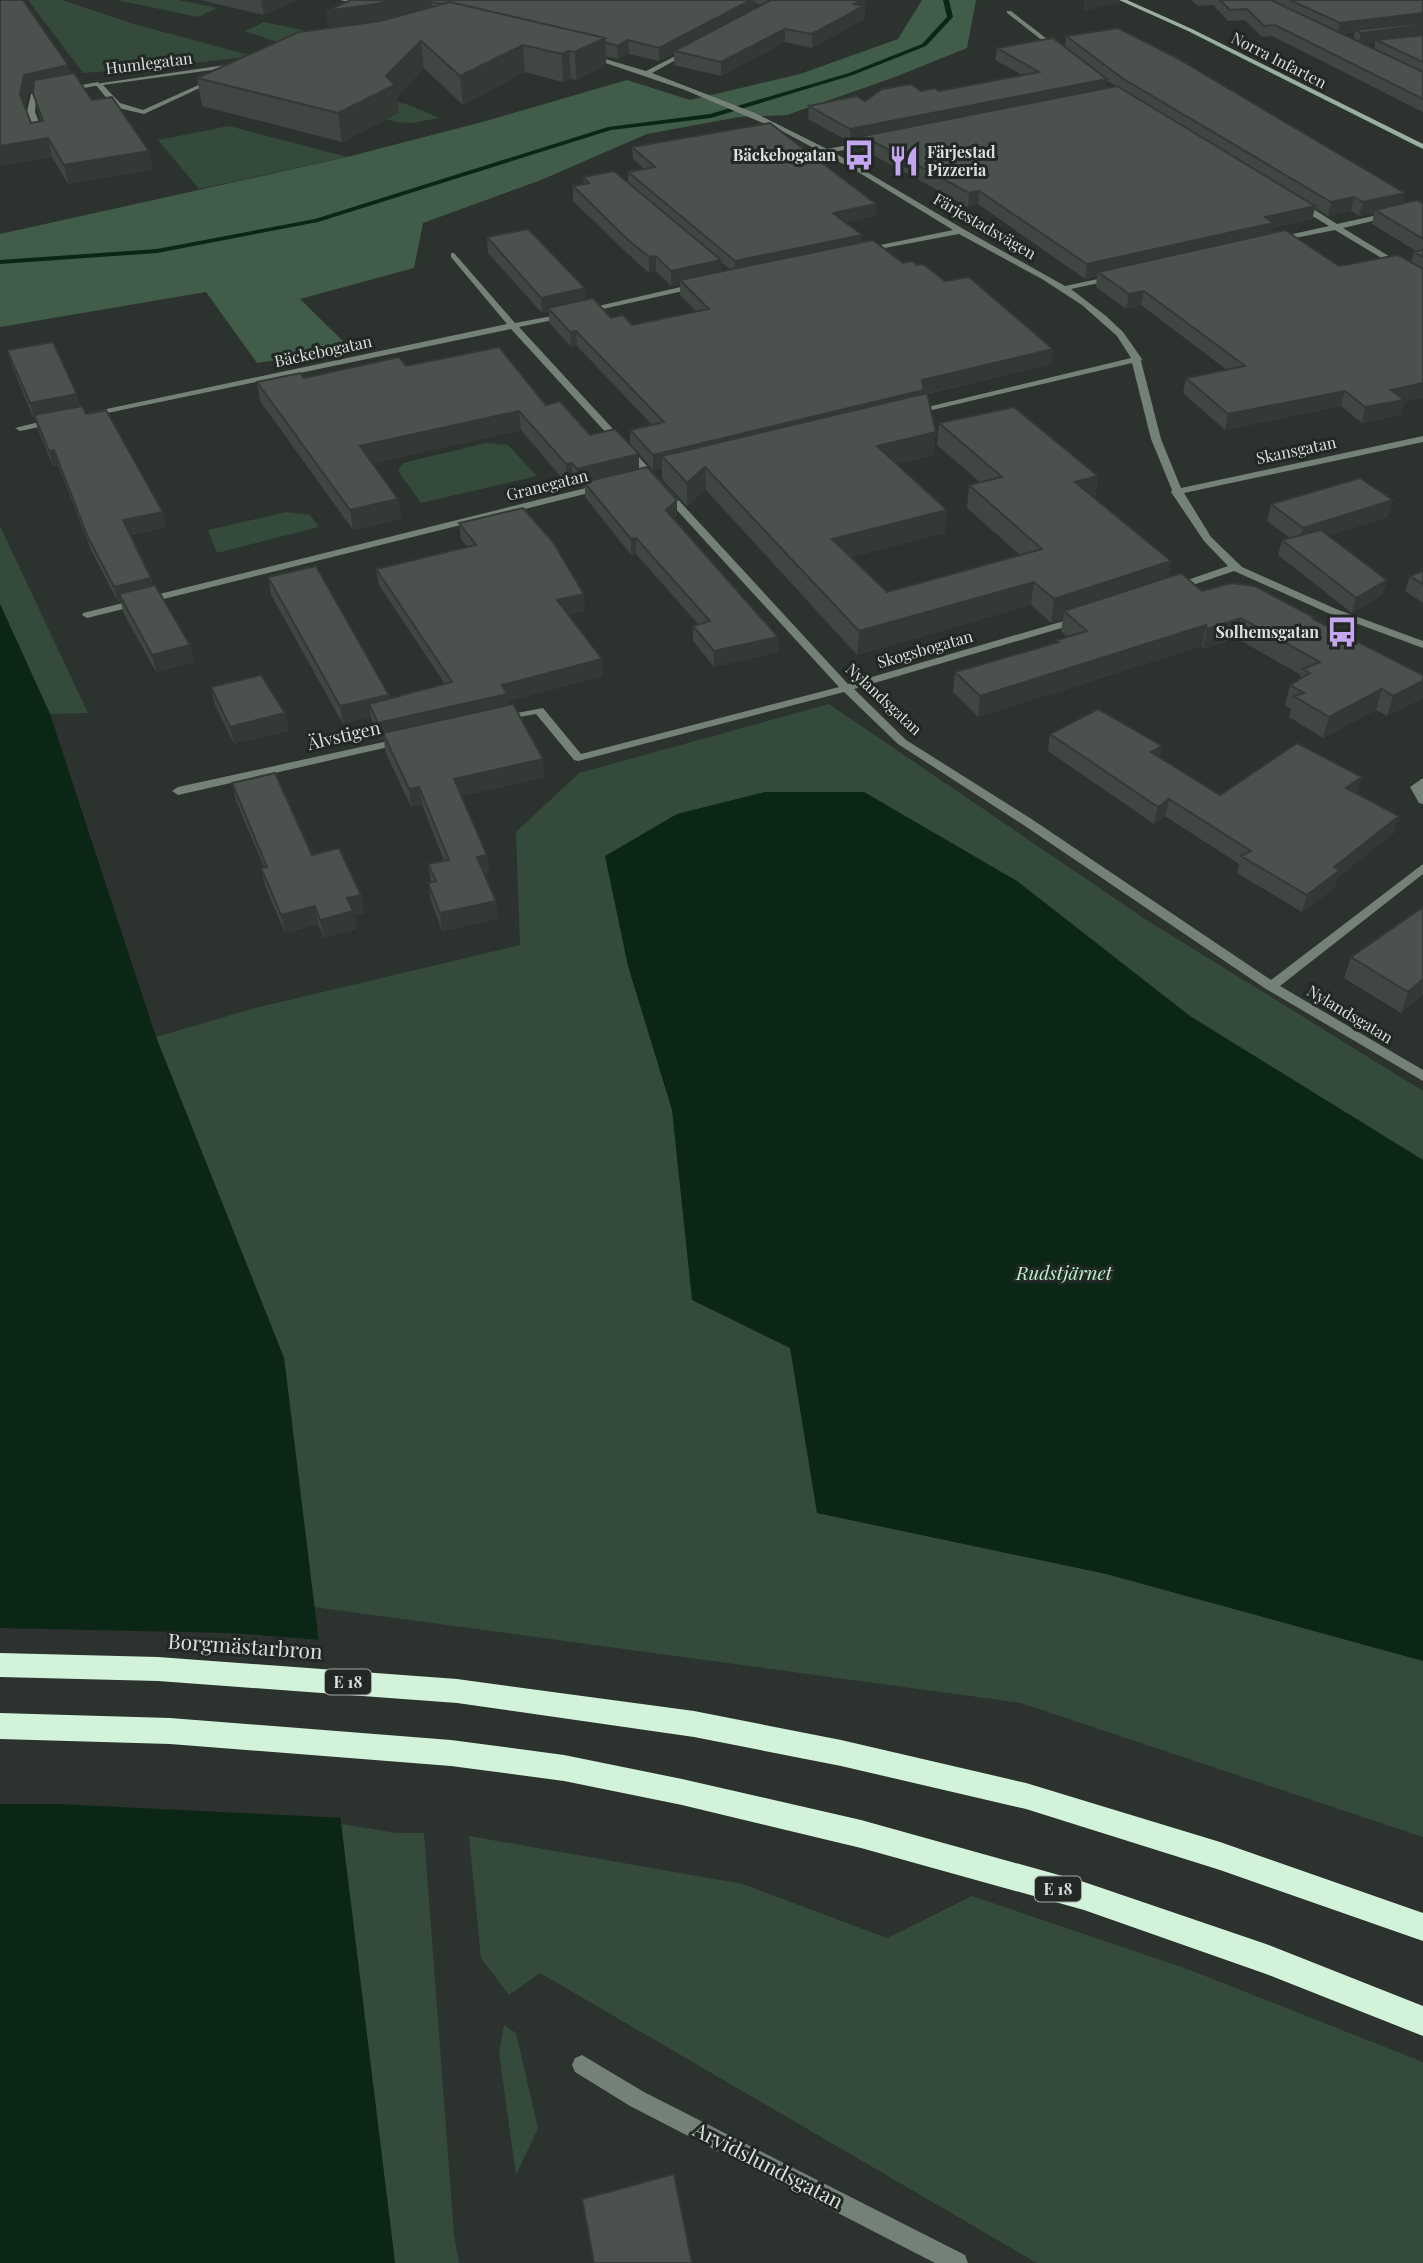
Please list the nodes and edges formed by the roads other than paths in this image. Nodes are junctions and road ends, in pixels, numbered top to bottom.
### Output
1 (343, 0) edge
2 (1122, 0) edge
3 (371, 6) edge
4 (1009, 12) dead end
5 (696, 47) edge
6 (573, 52) edge
7 (1066, 56) edge
8 (649, 72) junction
9 (98, 84) junction
10 (892, 138) edge
11 (41, 139) edge
12 (1423, 147) edge
13 (825, 151) junction
14 (1290, 198) edge
15 (1423, 207) edge
16 (1336, 226) junction
17 (960, 231) junction
18 (1271, 241) edge
19 (854, 253) edge
20 (454, 255) dead end
21 (1128, 274) edge
22 (1423, 281) edge
23 (704, 284) edge
24 (1062, 289) junction
25 (514, 327) junction
26 (1138, 359) junction
27 (904, 415) edge
28 (72, 418) edge
29 (59, 420) edge
30 (20, 428) dead end
31 (1423, 439) edge
32 (663, 472) edge
33 (650, 475) junction
34 (636, 479) edge
35 (610, 485) edge
36 (1176, 492) junction
37 (1236, 567) junction
38 (1161, 592) edge
39 (87, 615) dead end
40 (1090, 617) edge
41 (1421, 642) edge
42 (846, 688) junction
43 (485, 722) edge
44 (418, 737) edge
45 (1423, 782) edge
46 (178, 791) dead end
47 (1423, 800) edge
48 (1423, 868) edge
49 (1272, 986) junction
50 (1423, 1076) edge
51 (0, 1665) edge
52 (0, 1726) edge
53 (1423, 1927) edge
54 (1423, 2021) edge
55 (582, 2065) dead end
56 (957, 2263) edge

1 - 3 street
2 - 12 street, Norra Infarten
4 - 7 street
5 - 8 street
6 - 8 street, Färjestadsvägen
8 - 13 street, Färjestadsvägen
9 - 9 street, Humlegatan
9 - 11 street
10 - 13 street
13 - 17 street, Färjestadsvägen
14 - 16 street
15 - 16 street
16 - 18 street
16 - 22 street
17 - 19 street
17 - 24 street, Färjestadsvägen
20 - 25 street, Nylandsgatan
21 - 24 street
23 - 25 street, Bäckebogatan
24 - 26 street, Färjestadsvägen
25 - 28 street, Bäckebogatan
25 - 33 street, Nylandsgatan
26 - 27 street
26 - 36 street, Färjestadsvägen
29 - 30 street
31 - 36 street, Skansgatan
32 - 33 street
33 - 34 street
33 - 42 street, Nylandsgatan
35 - 39 street, Granegatan
36 - 37 street, Färjestadsvägen
37 - 38 street
37 - 41 street, Färjestadsvägen
40 - 42 street, Skogsbogatan
42 - 43 street, Skogsbogatan
42 - 49 street, Nylandsgatan
44 - 46 street, Älvstigen
45 - 47 street
48 - 49 street
49 - 50 street, Nylandsgatan
51 - 53 highway, Borgmästarbron / E 18
52 - 54 highway, E 18
55 - 56 street, Arvidslundsgatan

